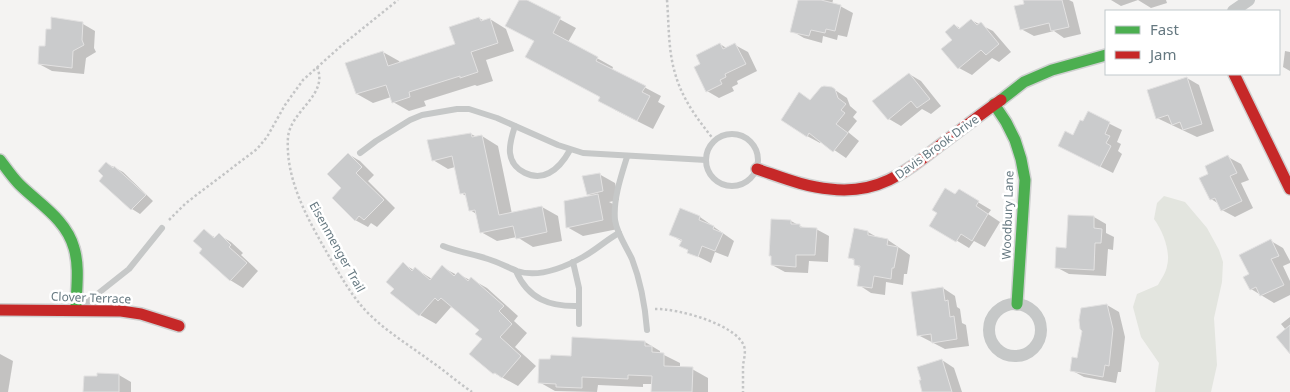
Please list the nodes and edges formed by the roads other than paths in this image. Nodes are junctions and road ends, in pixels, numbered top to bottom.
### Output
1 (1249, 0) edge
2 (1234, 10) edge
3 (1105, 55) edge
4 (1234, 75) edge
5 (994, 104) junction
6 (515, 126) junction
7 (570, 150) junction
8 (360, 153) dead end
9 (627, 157) junction
10 (0, 160) edge
11 (706, 160) junction
12 (756, 169) junction
13 (1290, 190) edge
14 (162, 228) road end
15 (619, 233) junction
16 (443, 246) dead end
17 (573, 262) junction
18 (516, 270) junction
19 (1017, 304) junction
20 (579, 306) junction
21 (0, 310) edge
22 (76, 310) junction
23 (579, 324) dead end
24 (179, 326) dead end
25 (647, 330) dead end

1 - 2 street
3 - 5 street, Davis Brook Drive
4 - 13 street
5 - 12 street, Davis Brook Drive
5 - 19 street, Woodbury Lane
6 - 7 lane
6 - 7 lane
6 - 8 lane
7 - 9 lane
9 - 11 lane
9 - 15 lane
10 - 22 street
11 - 12 lane
11 - 12 lane
14 - 22 lane
15 - 17 lane
15 - 25 lane
16 - 18 lane
17 - 18 lane
17 - 20 lane
18 - 20 lane
19 - 19 street
20 - 23 lane
21 - 22 street, Clover Terrace
22 - 24 street, Clover Terrace

